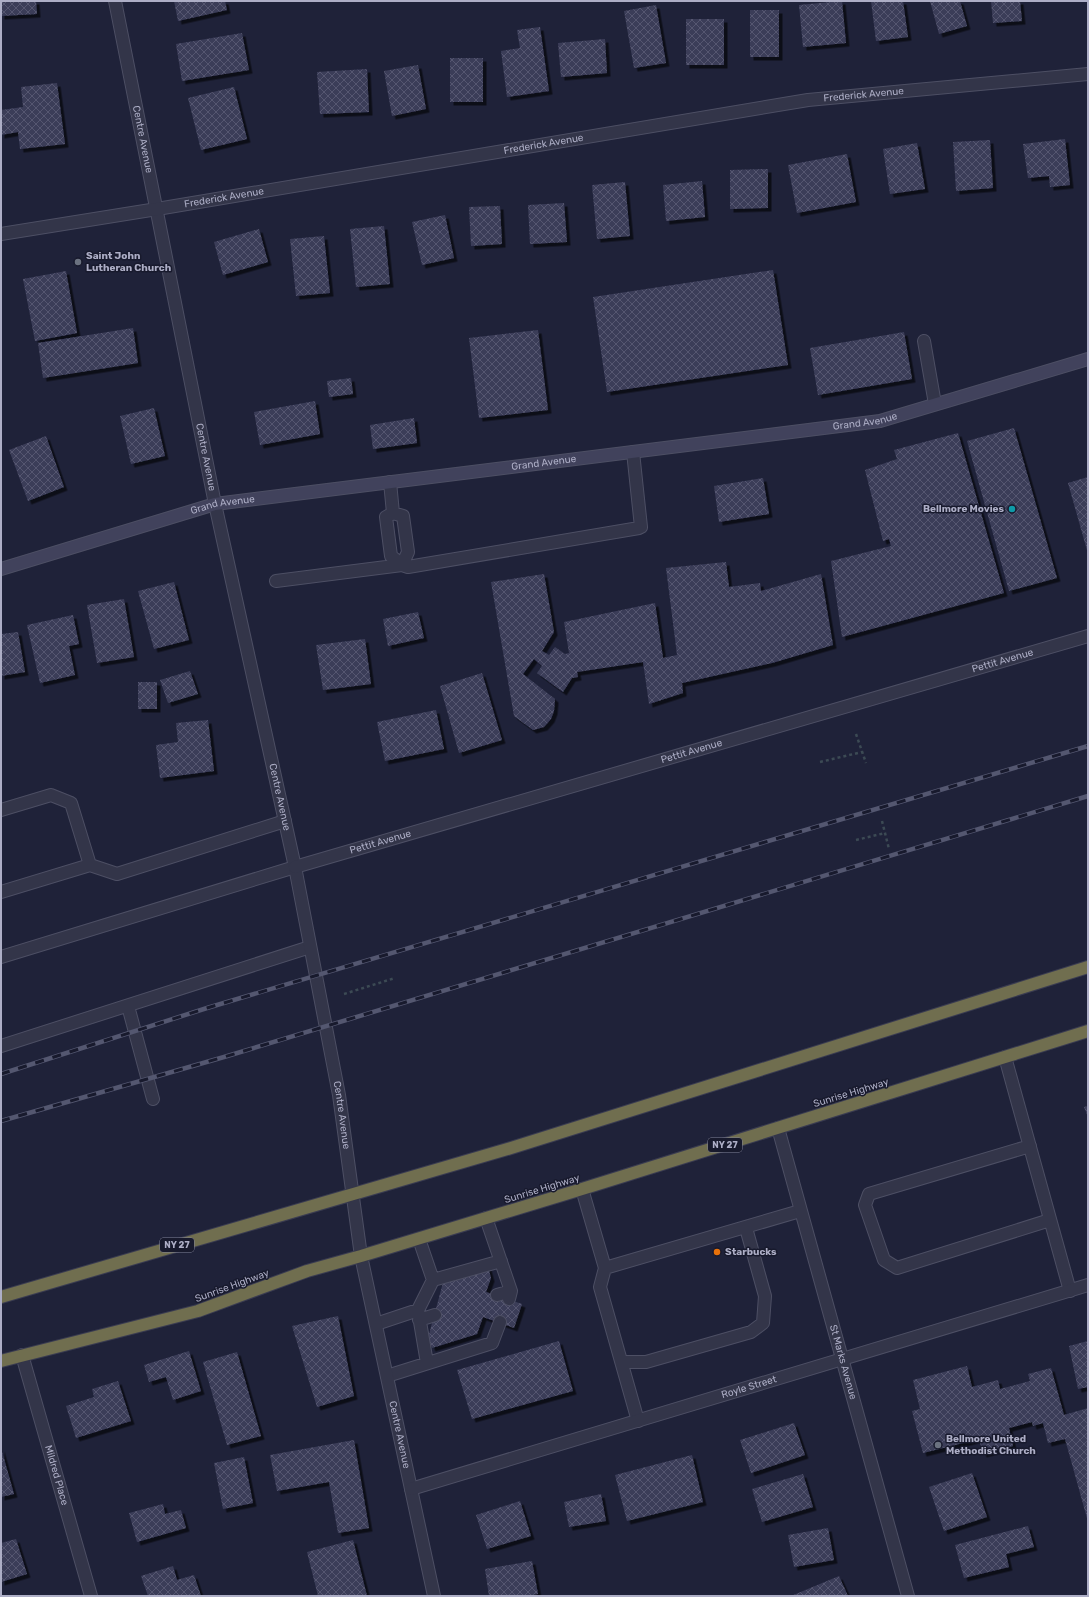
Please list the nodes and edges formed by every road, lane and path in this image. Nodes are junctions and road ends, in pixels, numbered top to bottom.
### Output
1 (115, 1) edge
2 (1088, 74) edge
3 (157, 209) junction
4 (1, 234) edge
5 (924, 341) dead end
6 (1088, 359) edge
7 (935, 404) junction
8 (633, 452) junction
9 (390, 482) junction
10 (215, 504) junction
11 (393, 513) junction
12 (402, 565) junction
13 (1, 569) edge
14 (276, 581) dead end
15 (1088, 636) edge
16 (856, 734) dead end
17 (862, 752) junction
18 (820, 762) dead end
19 (866, 763) dead end
20 (1, 810) edge
21 (285, 821) junction
22 (882, 821) dead end
23 (885, 833) junction
24 (856, 840) dead end
25 (889, 849) dead end
26 (90, 865) junction
27 (295, 867) junction
28 (1, 892) edge
29 (310, 947) junction
30 (1, 957) edge
31 (1088, 967) edge
32 (395, 978) dead end
33 (344, 994) dead end
34 (128, 1006) junction
35 (1088, 1031) edge
36 (1, 1046) edge
37 (1005, 1057) junction
38 (153, 1099) dead end
39 (778, 1128) junction
40 (1030, 1146) junction
41 (582, 1189) junction
42 (353, 1194) junction
43 (800, 1211) junction
44 (486, 1218) junction
45 (1050, 1220) junction
46 (746, 1228) junction
47 (419, 1239) junction
48 (361, 1256) junction
49 (501, 1261) junction
50 (605, 1268) junction
51 (432, 1280) junction
52 (1088, 1286) edge
53 (1070, 1291) junction
54 (506, 1295) dead end
55 (1, 1297) edge
56 (419, 1315) junction
57 (434, 1315) dead end
58 (500, 1322) dead end
59 (376, 1324) junction
60 (22, 1355) junction
61 (841, 1360) junction
62 (1, 1361) edge
63 (622, 1362) junction
64 (427, 1363) junction
65 (387, 1376) junction
66 (638, 1421) junction
67 (411, 1489) junction
68 (91, 1596) edge
69 (434, 1596) edge
70 (908, 1596) edge

1 - 3 street, Centre Avenue
2 - 3 street, Frederick Avenue
3 - 4 street, Frederick Avenue
3 - 10 street, Centre Avenue
5 - 7 street
6 - 7 street, Grand Avenue
7 - 8 street, Grand Avenue
8 - 9 street, Grand Avenue
8 - 12 street
9 - 10 street, Grand Avenue
9 - 11 street
10 - 13 street, Grand Avenue
10 - 21 street, Centre Avenue
11 - 12 street
11 - 12 street
12 - 14 street
15 - 27 street, Pettit Avenue
16 - 17 path
17 - 18 path
17 - 19 path
20 - 26 street
21 - 26 street
21 - 27 street, Centre Avenue
22 - 23 path
23 - 24 path
23 - 25 path
26 - 28 street
27 - 29 street, Centre Avenue
27 - 30 street, Pettit Avenue
29 - 34 street
29 - 42 street, Centre Avenue
31 - 42 highway, NY 27
32 - 33 path
34 - 36 street
34 - 38 street
35 - 37 highway, Sunrise Highway / NY 27
37 - 39 highway, Sunrise Highway / NY 27
37 - 40 street
39 - 41 highway, Sunrise Highway / NY 27
39 - 43 street, St Marks Avenue
40 - 45 street
40 - 45 street
41 - 44 highway, Sunrise Highway / NY 27
41 - 50 street
42 - 48 street, Centre Avenue
42 - 55 highway, NY 27
43 - 46 street
43 - 61 street, St Marks Avenue
44 - 47 highway, Sunrise Highway / NY 27
44 - 49 street
45 - 53 street
46 - 50 street
46 - 63 street
47 - 48 highway, Sunrise Highway / NY 27
47 - 51 street
48 - 59 street, Centre Avenue
48 - 60 highway, Sunrise Highway / NY 27
49 - 51 street
49 - 54 street
50 - 63 street
51 - 56 street
52 - 53 street, Royle Street
53 - 61 street, Royle Street
56 - 57 street
56 - 59 street
56 - 64 street
58 - 64 street
59 - 65 street, Centre Avenue
60 - 62 highway, Sunrise Highway / NY 27
60 - 68 street, Mildred Place
61 - 66 street, Royle Street
61 - 70 street, St Marks Avenue
63 - 66 street
64 - 65 street
65 - 67 street, Centre Avenue
66 - 67 street, Royle Street
67 - 69 street, Centre Avenue

